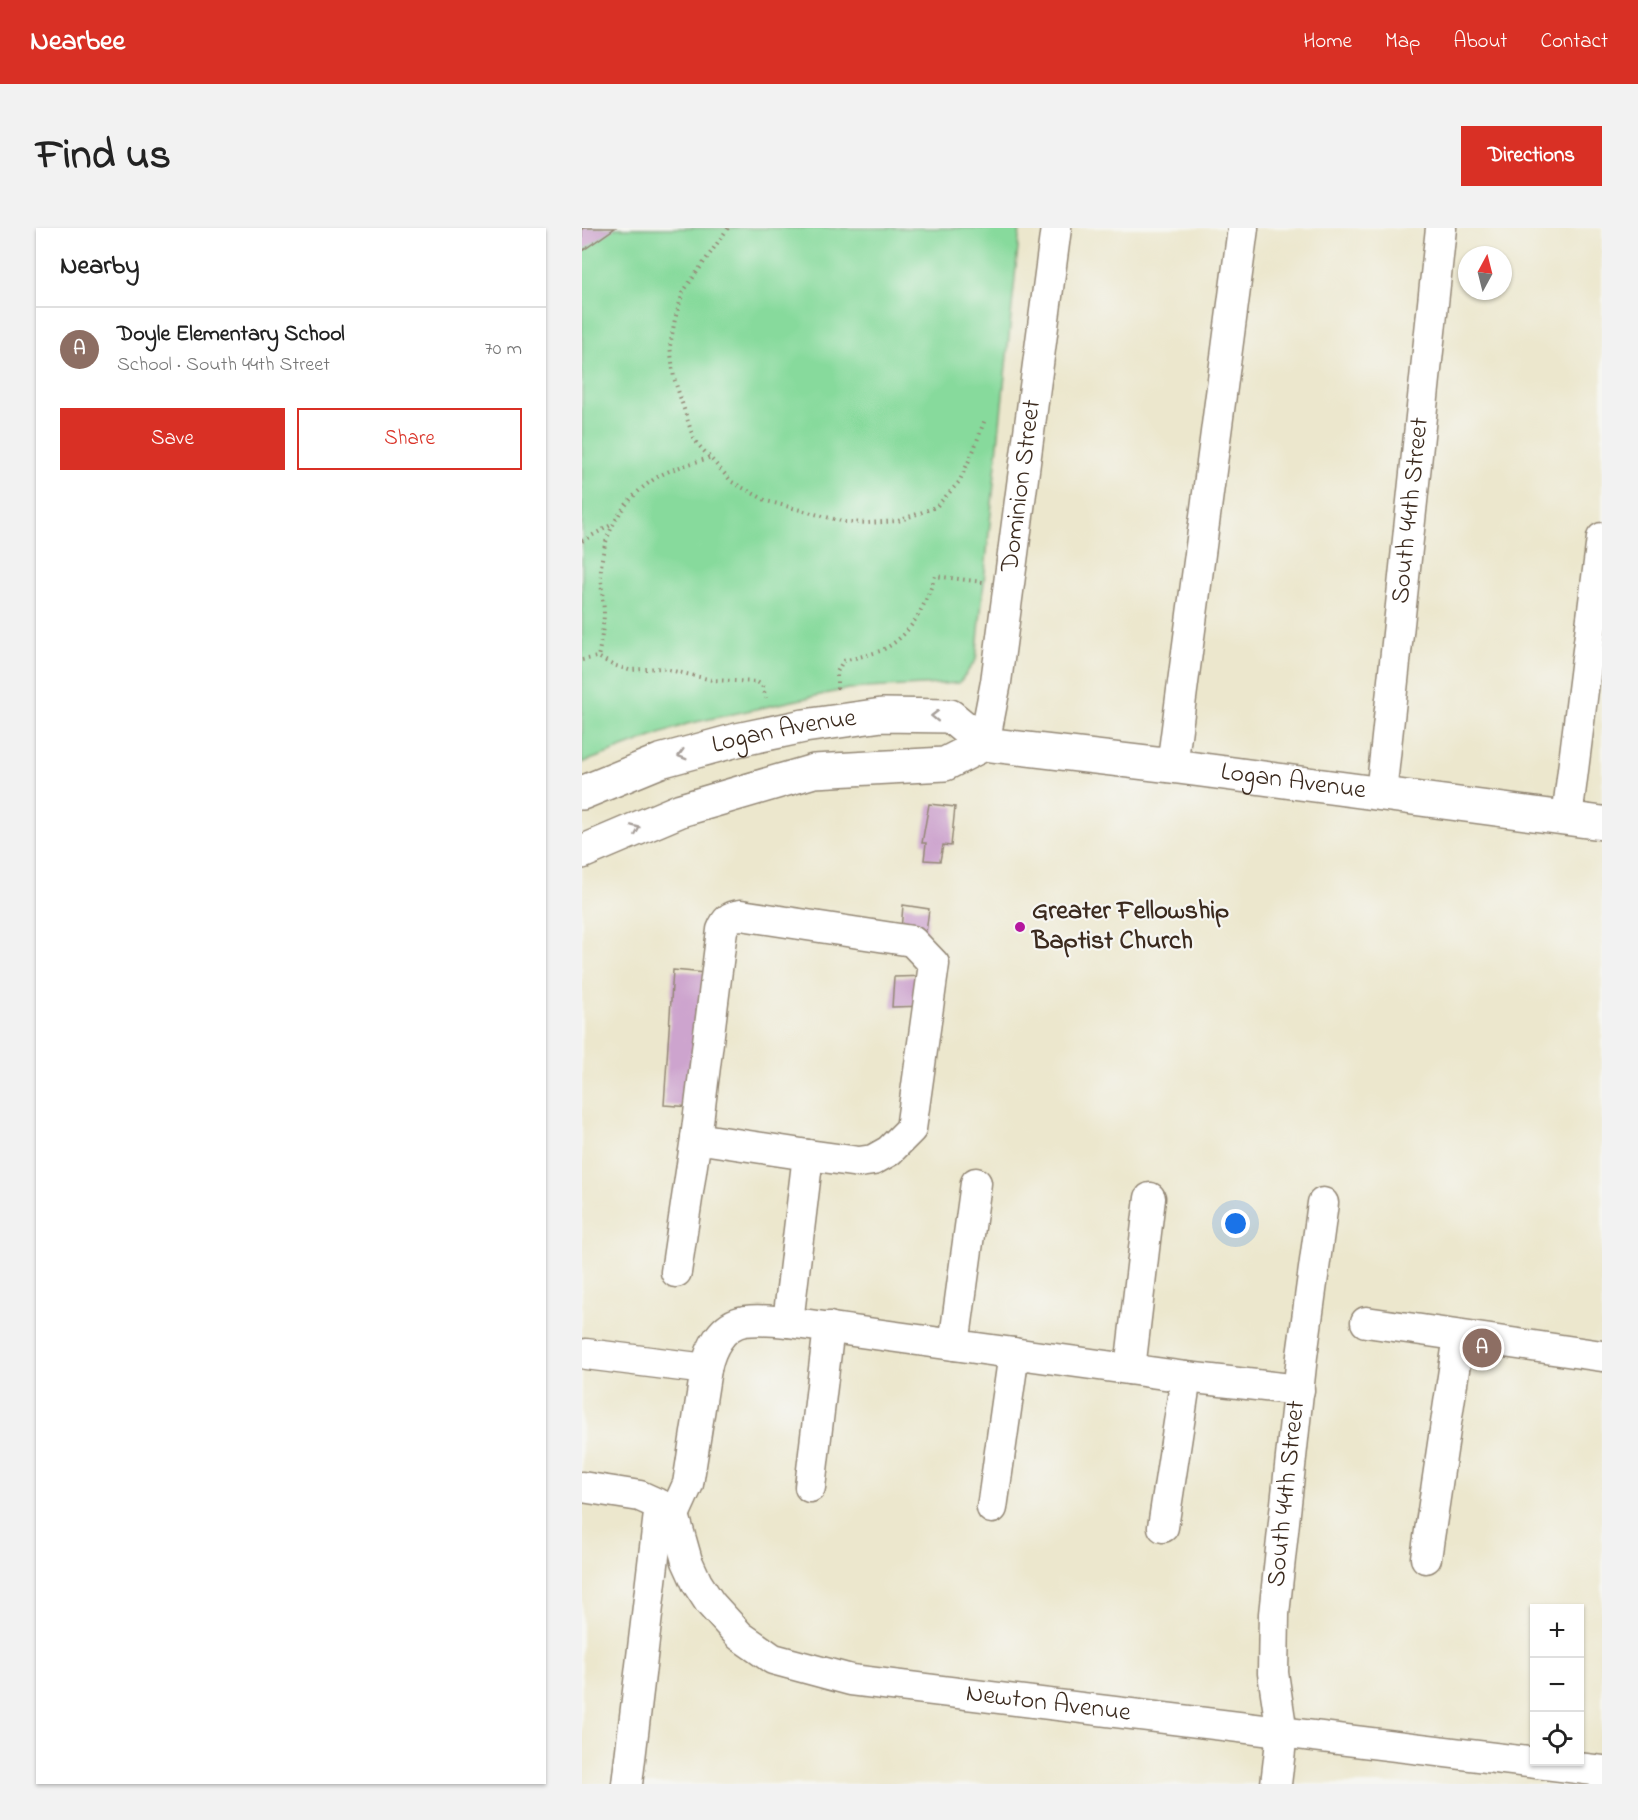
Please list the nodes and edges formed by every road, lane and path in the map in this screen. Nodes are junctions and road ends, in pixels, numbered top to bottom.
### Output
1 (728, 228) edge
2 (1056, 228) edge
3 (1243, 228) edge
4 (1441, 228) edge
5 (985, 419) dead end
6 (709, 458) junction
7 (614, 523) junction
8 (1602, 538) edge
9 (582, 541) edge
10 (986, 582) dead end
11 (598, 657) junction
12 (582, 660) edge
13 (837, 689) dead end
14 (766, 698) dead end
15 (984, 744) junction
16 (1172, 766) junction
17 (582, 794) edge
18 (1381, 794) junction
19 (1567, 818) junction
20 (1602, 823) edge
21 (582, 852) edge
22 (696, 1138) junction
23 (808, 1155) junction
24 (976, 1183) dead end
25 (1150, 1198) dead end
26 (1323, 1203) dead end
27 (676, 1272) dead end
28 (788, 1322) junction
29 (1366, 1322) dead end
30 (829, 1327) junction
31 (1459, 1336) junction
32 (954, 1345) junction
33 (1014, 1353) junction
34 (586, 1354) dead end
35 (1602, 1356) edge
36 (705, 1369) junction
37 (1130, 1369) junction
38 (1186, 1377) junction
39 (1299, 1390) junction
40 (582, 1487) edge
41 (810, 1487) dead end
42 (992, 1508) dead end
43 (667, 1510) junction
44 (1163, 1527) dead end
45 (1426, 1558) dead end
46 (1282, 1733) junction
47 (1602, 1771) edge
48 (627, 1784) edge
49 (1276, 1784) edge

1 - 6 path
2 - 15 street, Dominion Street
3 - 16 street
4 - 18 street, South 44th Street
5 - 6 path
6 - 7 path
7 - 9 path
7 - 11 path
8 - 19 street
10 - 13 path
11 - 12 path
11 - 14 path
15 - 16 main road, Logan Avenue
15 -> 17 main road, Logan Avenue
21 -> 15 main road, Logan Avenue
16 - 18 main road, Logan Avenue
18 - 19 main road, Logan Avenue
19 - 20 main road, Logan Avenue
22 - 23 street
22 - 23 street
22 - 27 street
23 - 28 street
24 - 32 street
25 - 37 street
26 - 39 street, South 44th Street
28 - 30 street
28 - 36 street
29 - 31 street
30 - 32 street
30 - 41 street
31 - 35 street
31 - 45 street
32 - 33 street
33 - 37 street
33 - 42 street
34 - 36 street
36 - 43 street
37 - 38 street
38 - 39 street
38 - 44 street
39 - 46 street, South 44th Street
40 - 43 street
43 - 46 street, Newton Avenue
43 - 48 street
46 - 47 street, Newton Avenue
46 - 49 street, South 44th Street

